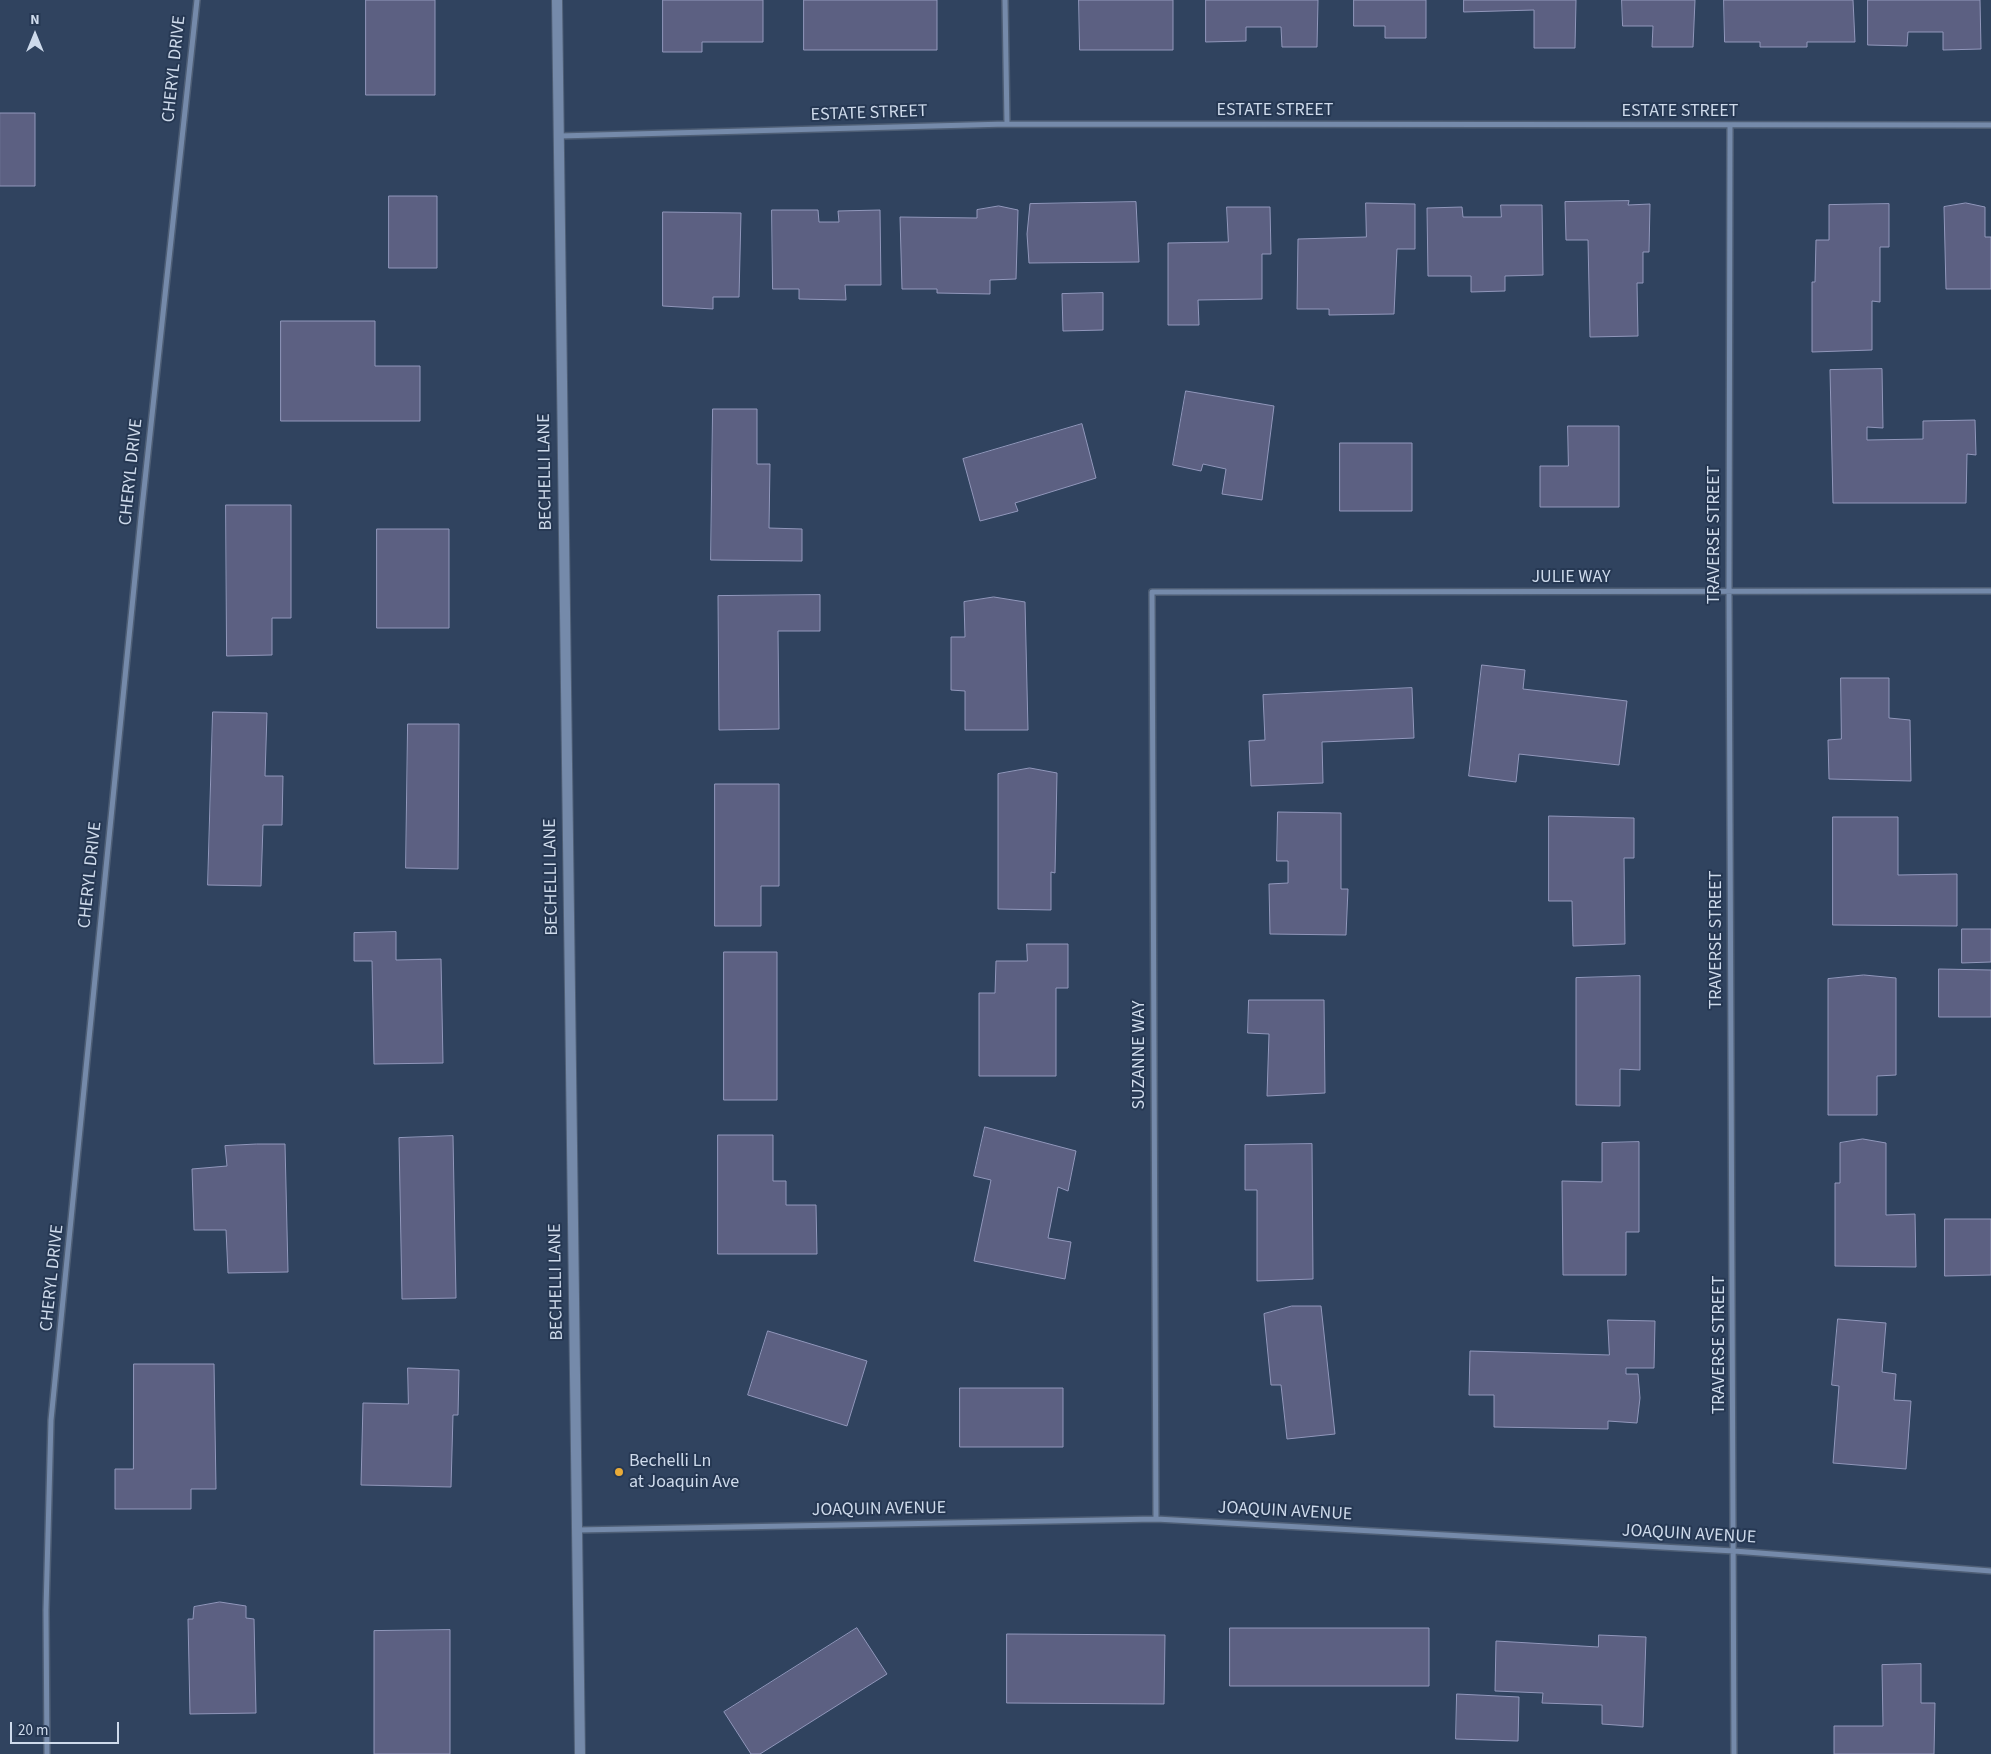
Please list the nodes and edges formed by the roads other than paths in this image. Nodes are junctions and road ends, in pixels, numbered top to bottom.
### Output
1 (197, 0) edge
2 (557, 0) edge
3 (1005, 0) edge
4 (1008, 124) junction
5 (1991, 125) edge
6 (1730, 126) junction
7 (558, 136) junction
8 (1991, 591) edge
9 (1152, 592) joint
10 (1729, 592) junction
11 (1156, 1519) junction
12 (576, 1530) junction
13 (1734, 1551) junction
14 (1991, 1572) edge
15 (47, 1754) edge
16 (580, 1754) edge
17 (1734, 1754) edge

1 - 15 street, CHERYL DRIVE
2 - 7 main road, BECHELLI LANE
3 - 4 street
4 - 6 street, ESTATE STREET
4 - 7 street, ESTATE STREET
5 - 6 street, ESTATE STREET
6 - 10 street, TRAVERSE STREET
7 - 12 main road, BECHELLI LANE
8 - 10 street, JULIE WAY
9 - 10 street, JULIE WAY
9 - 11 street, SUZANNE WAY
10 - 13 street, TRAVERSE STREET
11 - 12 street, JOAQUIN AVENUE
11 - 13 street, JOAQUIN AVENUE
12 - 16 main road, BECHELLI LANE
13 - 14 street, JOAQUIN AVENUE
13 - 17 street, TRAVERSE STREET

